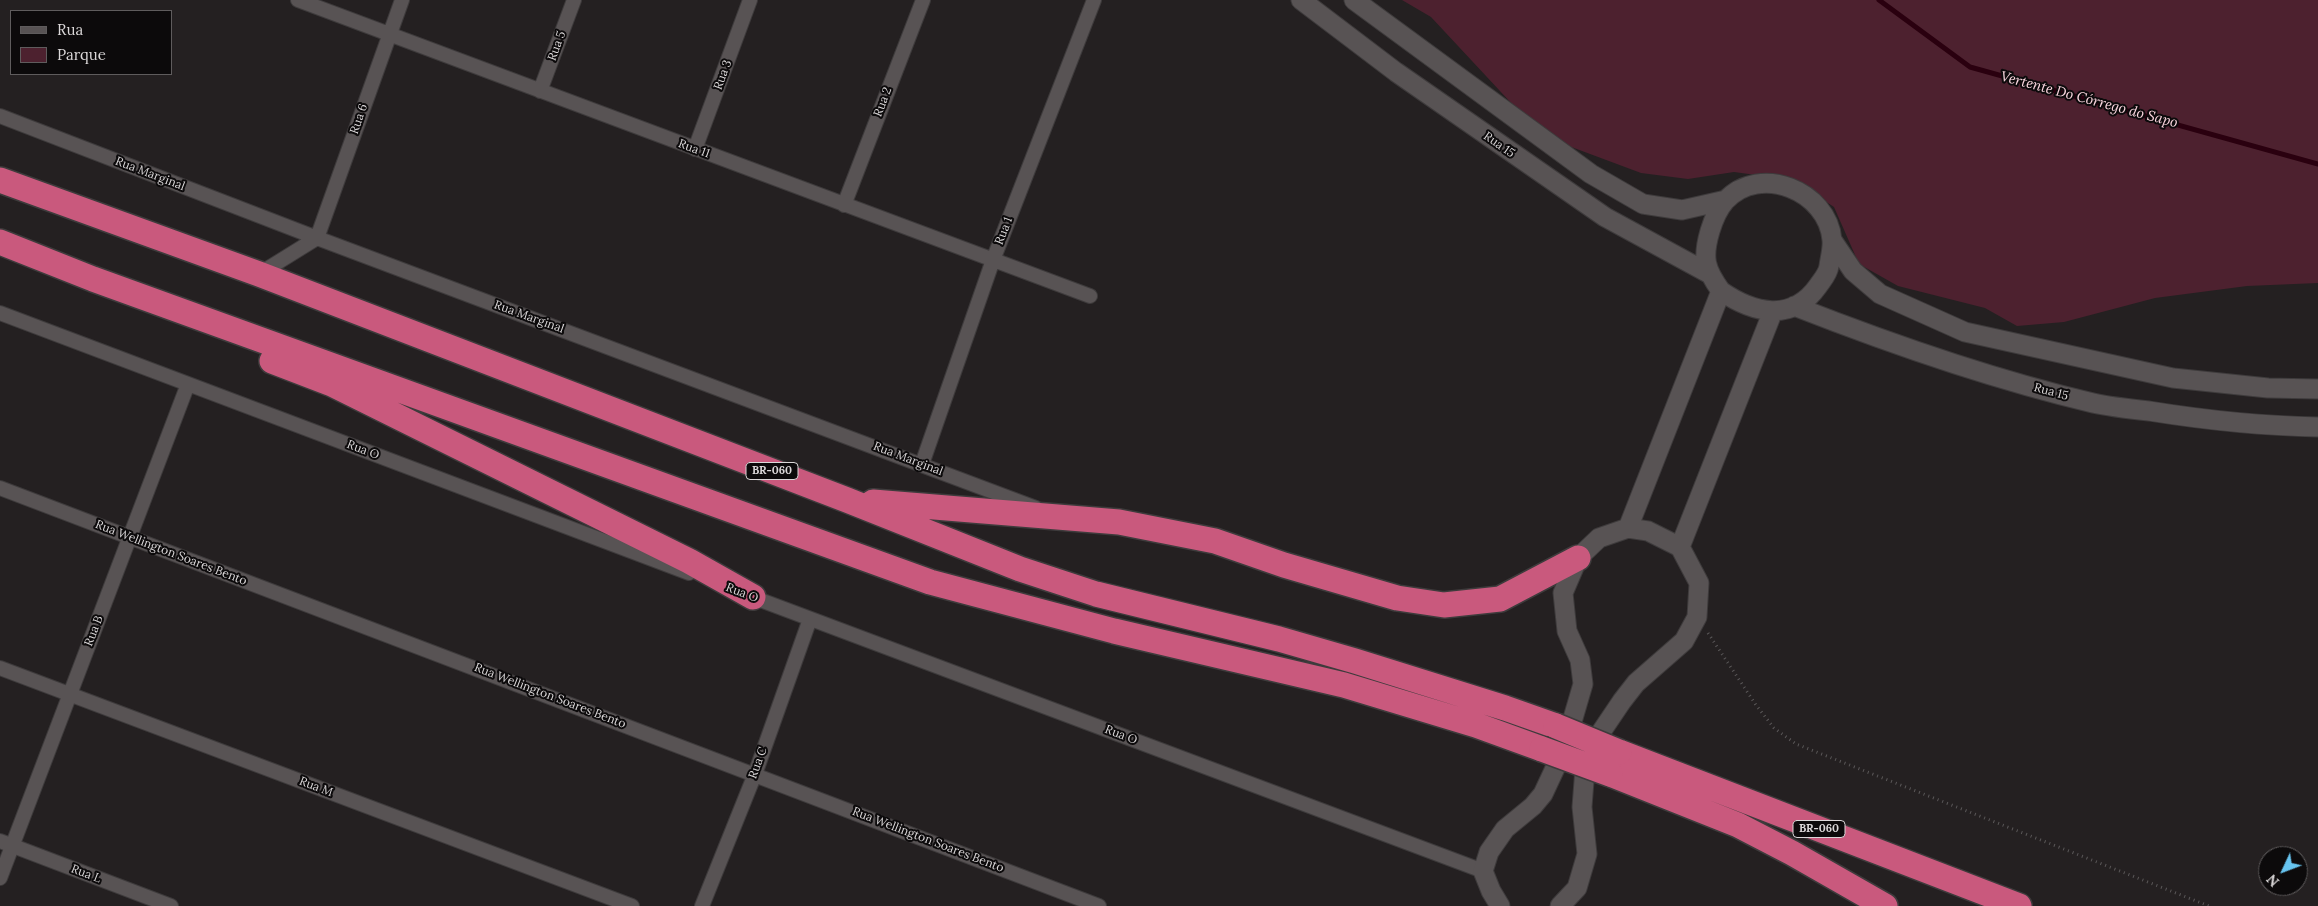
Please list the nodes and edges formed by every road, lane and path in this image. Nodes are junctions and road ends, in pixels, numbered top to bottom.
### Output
1 (298, 0) edge
2 (402, 0) edge
3 (574, 0) edge
4 (750, 0) edge
5 (923, 0) edge
6 (1094, 0) edge
7 (1301, 0) edge
8 (1354, 0) edge
9 (389, 32) junction
10 (540, 91) junction
11 (0, 116) edge
12 (695, 149) junction
13 (0, 180) edge
14 (1726, 200) junction
15 (844, 205) junction
16 (317, 238) junction
17 (1832, 240) junction
18 (0, 242) edge
19 (993, 260) junction
20 (1708, 273) junction
21 (259, 274) junction
22 (92, 279) junction
23 (1721, 291) junction
24 (1090, 296) dead end
25 (1794, 306) junction
26 (1773, 311) junction
27 (0, 313) edge
28 (188, 384) junction
29 (2318, 389) edge
30 (2318, 427) edge
31 (922, 464) junction
32 (0, 488) edge
33 (847, 500) junction
34 (1058, 516) junction
35 (1628, 528) junction
36 (130, 538) junction
37 (1680, 547) junction
38 (1578, 558) junction
39 (753, 597) junction
40 (1697, 618) junction
41 (810, 619) junction
42 (0, 668) edge
43 (70, 694) junction
44 (1614, 763) junction
45 (755, 774) junction
46 (6, 844) edge
47 (1484, 871) junction
48 (0, 878) edge
49 (1567, 905) edge
50 (171, 906) edge
51 (632, 906) edge
52 (702, 906) edge
53 (1099, 906) edge
54 (1500, 906) edge
55 (1885, 906) edge
56 (2019, 906) edge
57 (2209, 906) edge

1 - 9 street, Rua 11
2 - 9 street, Rua 6
3 - 10 street, Rua 5
4 - 12 street, Rua 3
5 - 15 street, Rua 2
6 - 19 street, Rua 1
7 - 20 street, Rua 15
8 - 14 street
9 - 10 street, Rua 11
9 - 16 street, Rua 6
10 - 12 street, Rua 11
11 - 16 street, Rua Marginal
12 - 15 street, Rua 11
13 - 21 highway, BR-060
14 - 17 street
14 - 20 street
15 - 19 street, Rua 11
16 - 21 street
16 - 31 street, Rua Marginal
17 - 25 street
17 - 29 street
18 - 22 highway, BR-060
19 - 24 street, Rua 11
19 - 31 street, Rua 1
20 - 23 street
21 - 33 highway, BR-060
22 - 39 highway
22 - 44 highway, BR-060, bridge
23 - 26 street
23 - 35 street
25 - 26 street
25 - 30 street, Rua 15
26 - 37 street
27 - 28 street, Rua O
28 - 36 street, Rua B
28 - 39 street, Rua O
31 - 34 street, Rua Marginal
32 - 36 street, Rua Wellington Soares Bento
33 - 34 highway
33 - 44 highway, BR-060, bridge
34 - 38 highway
35 - 37 street
35 - 38 street
36 - 43 street, Rua B
36 - 45 street, Rua Wellington Soares Bento
37 - 40 street
38 - 47 street
39 - 41 street, Rua O
40 - 49 street
40 - 57 path
41 - 45 street, Rua C
41 - 47 street, Rua O
42 - 43 street, Rua M
43 - 46 street, Rua B
43 - 51 street, Rua M
44 - 55 highway, BR-060
44 - 56 highway, BR-060
45 - 52 street, Rua C
45 - 53 street, Rua Wellington Soares Bento
46 - 48 street, Rua B
46 - 50 street, Rua L
47 - 54 street

